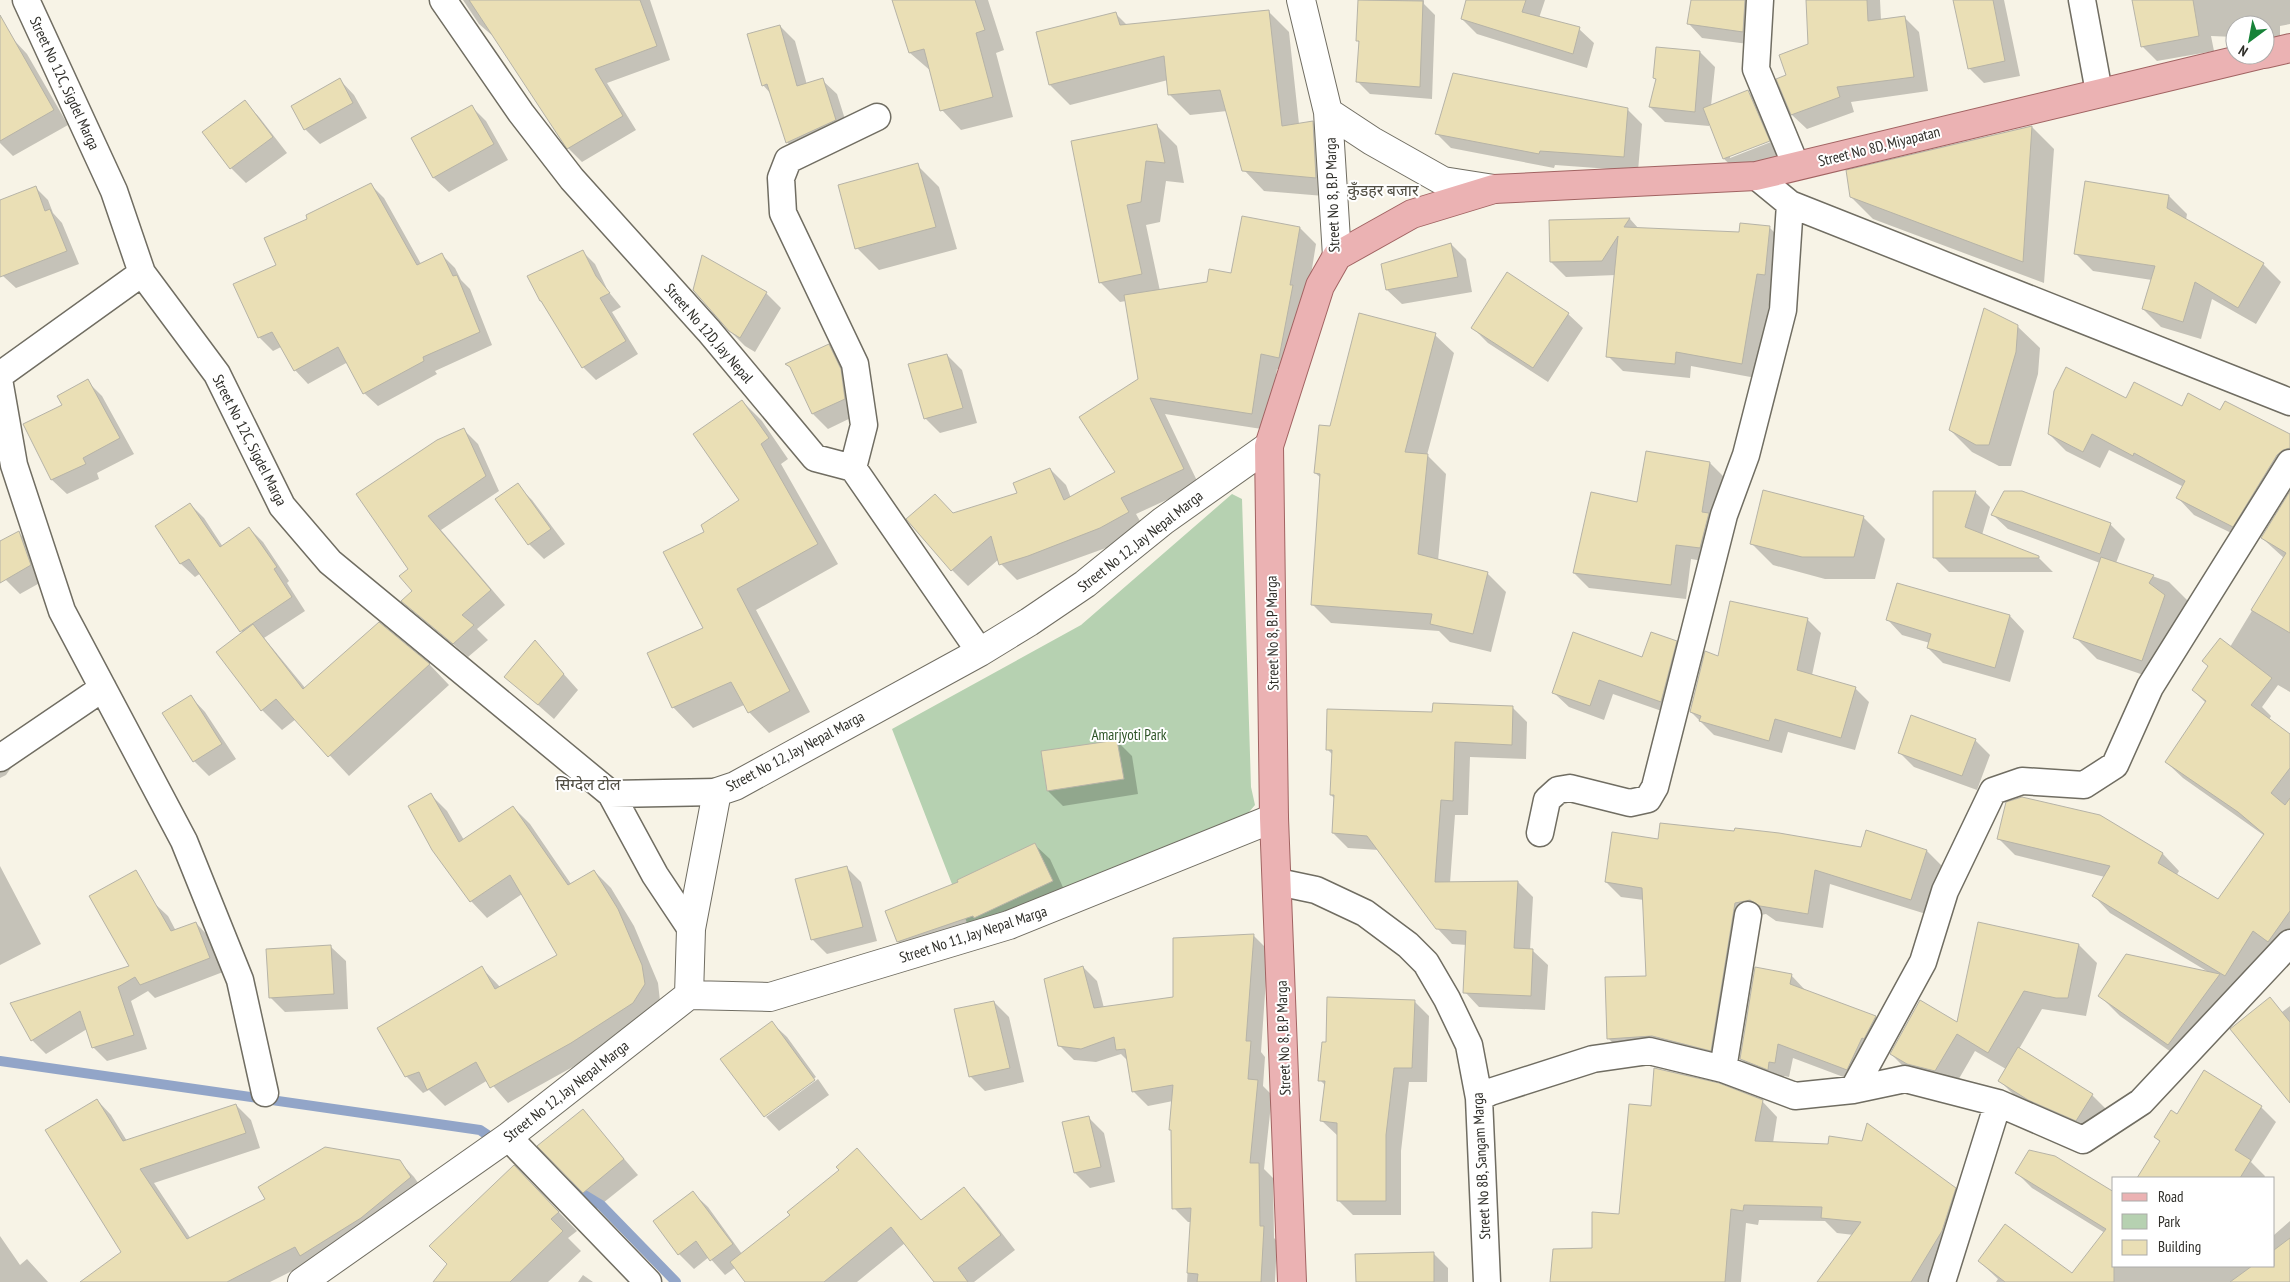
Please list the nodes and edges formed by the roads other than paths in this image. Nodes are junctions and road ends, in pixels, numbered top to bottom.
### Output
1 (26, 0) edge
2 (442, 0) edge
3 (1301, 0) edge
4 (1760, 0) edge
5 (2082, 0) edge
6 (2290, 48) edge
7 (2275, 52) edge
8 (2225, 63) edge
9 (2099, 92) junction
10 (1328, 112) junction
11 (878, 117) dead end
12 (1796, 166) junction
13 (1756, 176) junction
14 (1494, 189) junction
15 (1790, 204) junction
16 (1337, 256) junction
17 (142, 273) junction
18 (0, 375) edge
19 (0, 385) edge
20 (2290, 402) edge
21 (1268, 446) junction
22 (2290, 462) edge
23 (853, 468) junction
24 (980, 652) junction
25 (103, 688) junction
26 (0, 758) edge
27 (717, 792) junction
28 (611, 794) junction
29 (1274, 818) junction
30 (1540, 834) dead end
31 (1278, 882) junction
32 (1748, 915) dead end
33 (691, 929) junction
34 (2290, 943) edge
35 (689, 995) junction
36 (1723, 1069) junction
37 (1853, 1090) junction
38 (265, 1093) dead end
39 (1479, 1098) junction
40 (1998, 1103) junction
41 (508, 1137) junction
42 (302, 1282) edge
43 (648, 1282) edge
44 (1292, 1282) edge
45 (1487, 1282) edge
46 (1942, 1282) edge

1 - 17 street, Street No 12C, Sigdel Marga
2 - 23 street, Street No 12D, Jay Nepal
3 - 10 street, Street No 8, B.P Marga
4 - 12 street
5 - 9 street
6 - 7 main road
8 - 9 main road, Street No 8D, Miyapatan
9 - 12 main road, Street No 8D, Miyapatan
10 - 14 street, Street No 8D, Miyapatan
10 - 16 street, Street No 8, B.P Marga
11 - 23 street
12 - 13 main road, Street No 8D, Miyapatan
13 - 14 main road, Street No 8D, Miyapatan
13 - 15 street
14 - 16 main road, Street No 8D, Miyapatan
15 - 20 street
15 - 30 street
16 - 21 main road, Street No 8, B.P Marga
17 - 18 street
17 - 28 street, Street No 12C, Sigdel Marga
19 - 25 street
21 - 24 street, Street No 12, Jay Nepal Marga
21 - 29 main road, Street No 8, B.P Marga
22 - 37 street
23 - 24 street
24 - 27 street, Street No 12, Jay Nepal Marga
25 - 26 street
25 - 38 street
27 - 28 street
27 - 33 street, Street No 12, Jay Nepal Marga
28 - 33 street
29 - 31 main road, Street No 8, B.P Marga
29 - 35 street, Street No 11, Jay Nepal Marga
31 - 39 street, Street No 8B, Sangam Marga
31 - 44 main road, Street No 8, B.P Marga
32 - 36 street
33 - 35 street, Street No 12, Jay Nepal Marga
34 - 40 street
35 - 41 street, Street No 12, Jay Nepal Marga
36 - 37 street
36 - 39 street
37 - 40 street
39 - 45 street, Street No 8B, Sangam Marga
40 - 46 street
41 - 42 street, Street No 12, Jay Nepal Marga
41 - 43 street

